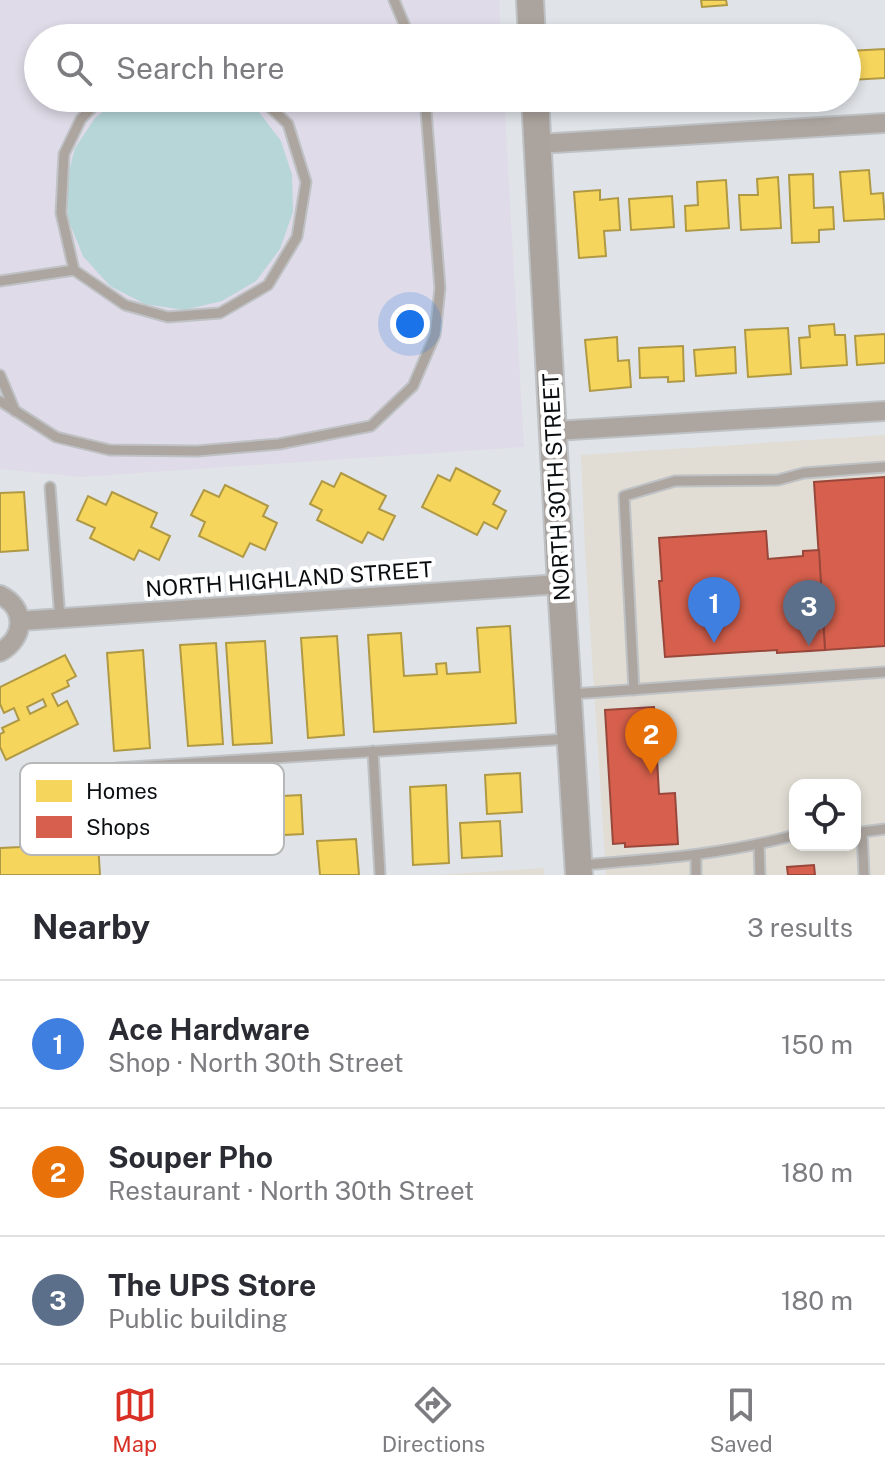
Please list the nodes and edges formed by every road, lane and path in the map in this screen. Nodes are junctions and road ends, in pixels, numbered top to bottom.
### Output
1 (394, 0) edge
2 (530, 0) edge
3 (404, 24) edge
4 (531, 24) edge
5 (88, 112) edge
6 (275, 112) edge
7 (426, 112) edge
8 (536, 112) edge
9 (885, 123) edge
10 (538, 144) junction
11 (74, 270) junction
12 (0, 281) edge
13 (0, 375) edge
14 (0, 401) edge
15 (15, 411) junction
16 (885, 411) edge
17 (554, 431) junction
18 (885, 467) edge
19 (50, 487) dead end
20 (561, 584) junction
21 (0, 595) edge
22 (60, 619) junction
23 (20, 621) junction
24 (0, 652) edge
25 (885, 672) edge
26 (634, 690) junction
27 (568, 694) junction
28 (571, 738) junction
29 (373, 751) junction
30 (192, 763) edge
31 (885, 829) edge
32 (861, 832) edge
33 (789, 837) edge
34 (759, 845) junction
35 (861, 851) edge
36 (696, 856) junction
37 (579, 870) edge
38 (380, 875) edge
39 (696, 875) edge
40 (760, 875) edge
41 (864, 875) edge

1 - 3 lane
2 - 4 main road
5 - 11 lane
6 - 11 lane
7 - 15 lane
8 - 10 main road, NORTH 30TH STREET
9 - 10 street
10 - 17 main road, NORTH 30TH STREET
11 - 12 lane
13 - 15 lane
14 - 15 lane
16 - 17 street
17 - 20 main road, NORTH 30TH STREET
18 - 26 lane
19 - 22 lane
20 - 22 street, NORTH HIGHLAND STREET
20 - 27 main road, NORTH 30TH STREET
21 - 23 street
22 - 23 street, NORTH HIGHLAND STREET
23 - 24 street
25 - 26 lane
26 - 27 lane
27 - 28 main road, NORTH 30TH STREET
28 - 29 lane
28 - 37 main road, NORTH 30TH STREET
29 - 30 lane
29 - 38 lane
31 - 32 lane
33 - 34 lane
34 - 36 lane
34 - 40 lane
35 - 41 lane
36 - 37 lane
36 - 39 lane

